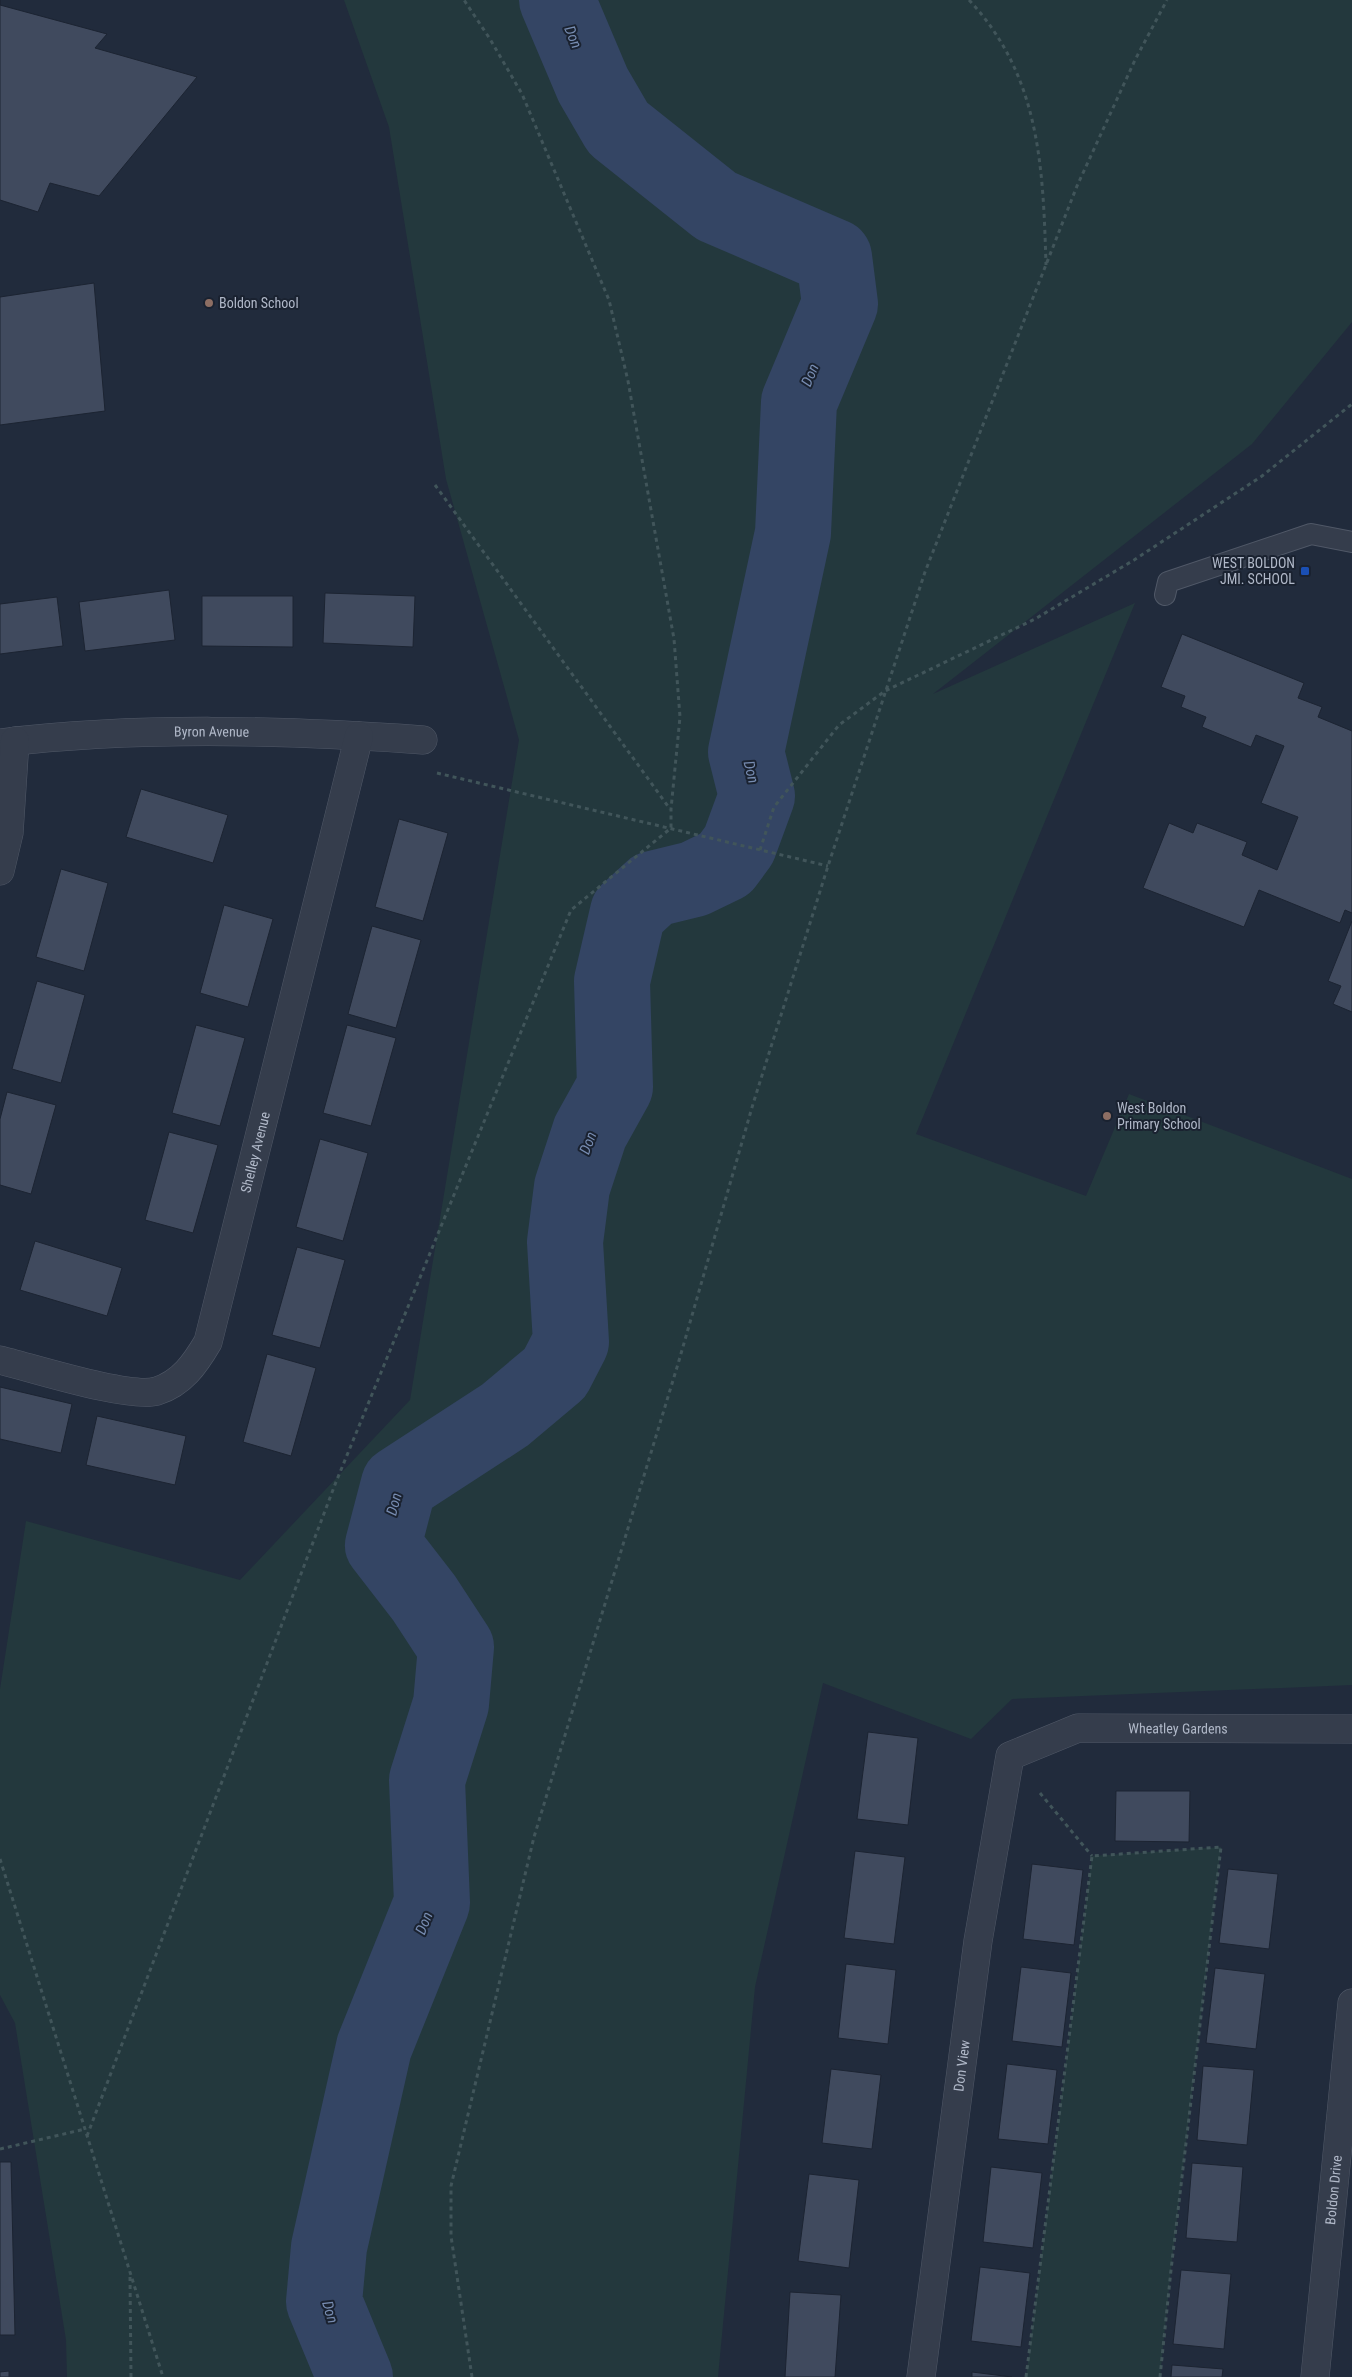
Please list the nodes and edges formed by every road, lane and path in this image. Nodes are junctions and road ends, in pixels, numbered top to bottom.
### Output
1 (464, 0) edge
2 (969, 0) edge
3 (1167, 0) edge
4 (1046, 268) junction
5 (1352, 404) edge
6 (435, 485) dead end
7 (1352, 542) edge
8 (1165, 595) dead end
9 (885, 690) junction
10 (359, 736) junction
11 (423, 740) joint
12 (8, 742) edge
13 (671, 809) junction
14 (671, 828) junction
15 (760, 850) junction
16 (828, 866) junction
17 (0, 871) edge
18 (0, 1360) edge
19 (1352, 1728) edge
20 (1010, 1756) junction
21 (1092, 1856) junction
22 (0, 1860) edge
23 (1352, 2003) edge
24 (85, 2129) junction
25 (86, 2136) junction
26 (0, 2149) edge
27 (130, 2272) junction
28 (131, 2377) edge
29 (162, 2377) edge
30 (472, 2377) edge
31 (921, 2377) edge
32 (1026, 2377) edge
33 (1160, 2377) edge
34 (1315, 2377) edge

1 - 13 path
2 - 4 path
3 - 4 path
4 - 9 path
5 - 9 path
6 - 13 path
7 - 8 lane
9 - 15 path
9 - 16 path
10 - 11 street, Byron Avenue
10 - 12 street, Byron Avenue
10 - 18 street, Shelley Avenue
11 - 14 path
12 - 17 street
13 - 14 path
14 - 15 path
14 - 25 path
15 - 16 path
16 - 30 path
19 - 20 street, Wheatley Gardens
20 - 21 path
20 - 31 street, Don View
21 - 32 path
21 - 33 path
22 - 24 path
23 - 34 street, Boldon Drive
24 - 25 path
24 - 26 path
25 - 27 path
27 - 28 path
27 - 29 path

